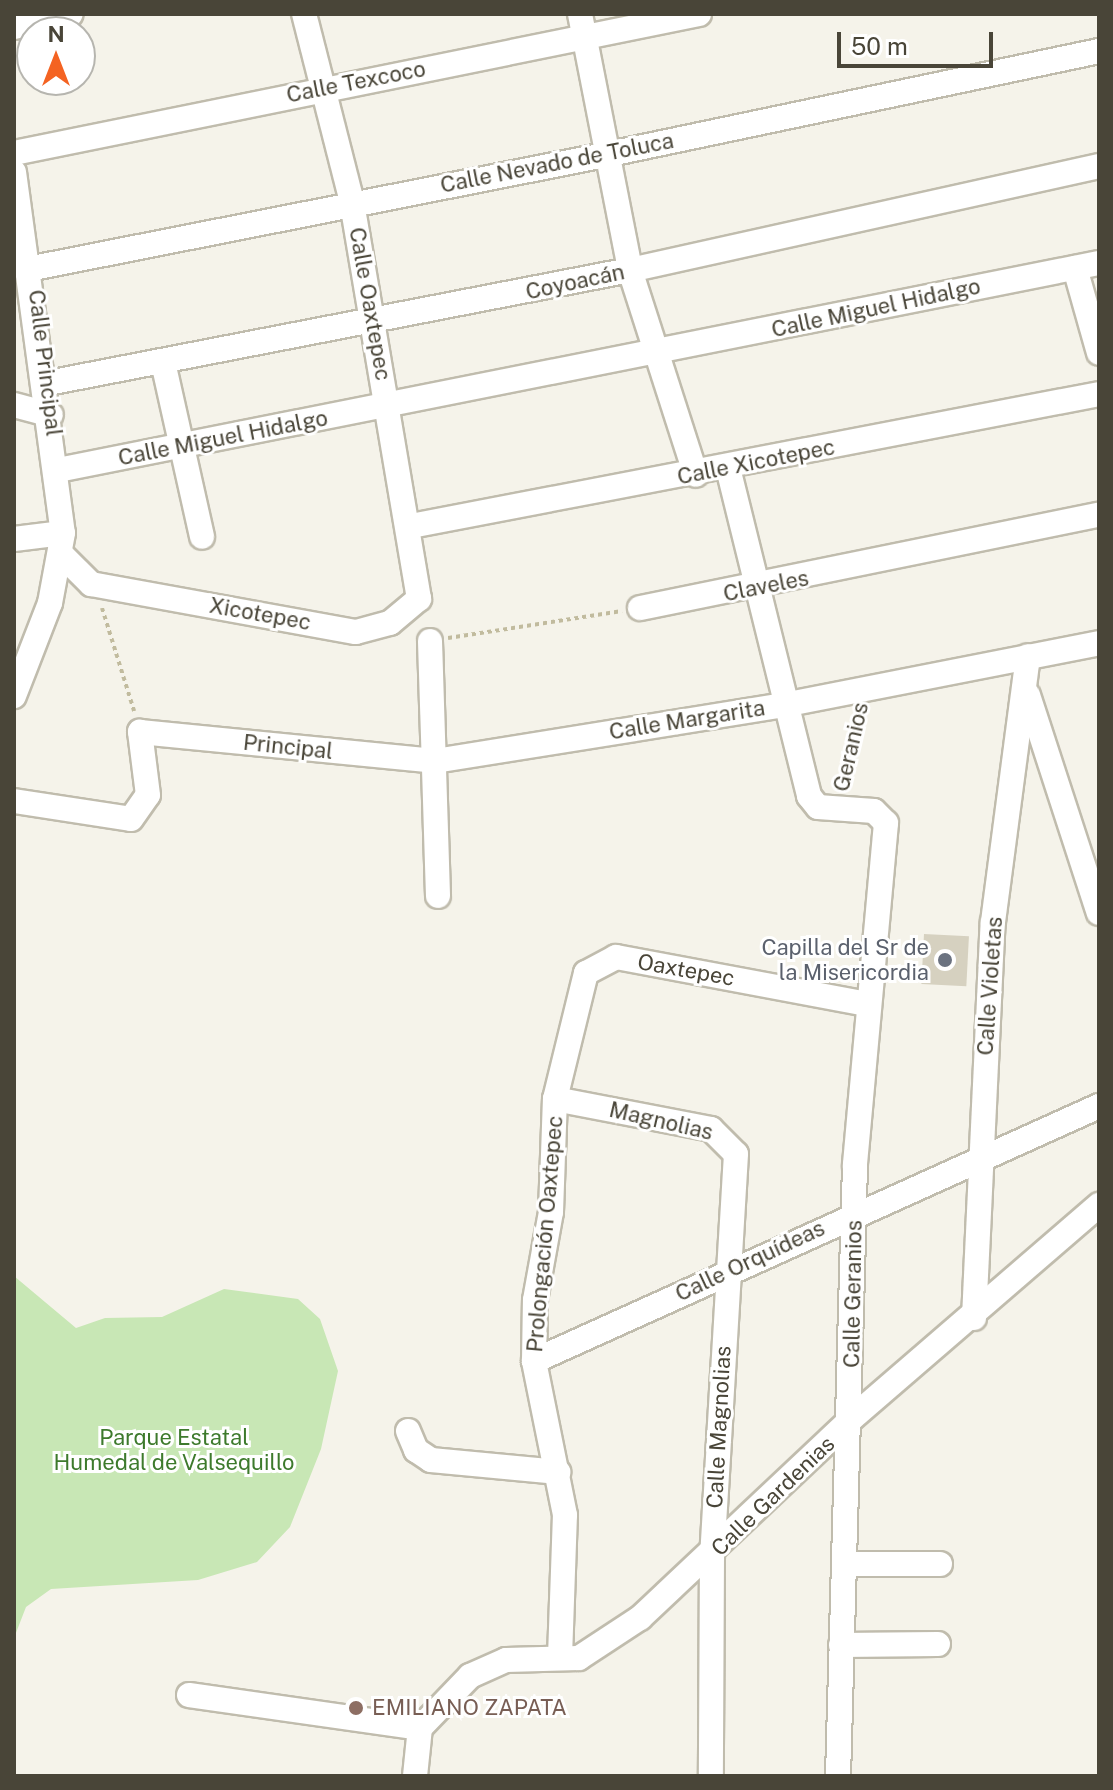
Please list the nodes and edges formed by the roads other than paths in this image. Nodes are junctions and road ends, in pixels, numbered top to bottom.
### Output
1 (71, 14) edge
2 (304, 14) edge
3 (580, 14) edge
4 (699, 14) edge
5 (14, 27) edge
6 (585, 40) junction
7 (1099, 51) edge
8 (321, 87) junction
9 (14, 153) edge
10 (605, 155) junction
11 (1099, 166) edge
12 (14, 172) edge
13 (352, 202) junction
14 (1099, 263) edge
15 (23, 266) edge
16 (1075, 268) junction
17 (630, 270) junction
18 (375, 322) junction
19 (1099, 353) edge
20 (653, 354) junction
21 (163, 362) junction
22 (48, 383) junction
23 (1099, 394) edge
24 (14, 405) edge
25 (388, 406) junction
26 (51, 415) junction
27 (182, 447) junction
28 (728, 468) junction
29 (58, 470) junction
30 (696, 475) junction
31 (1099, 515) edge
32 (411, 526) junction
33 (202, 537) dead end
34 (14, 539) edge
35 (63, 544) junction
36 (759, 588) junction
37 (419, 599) joint
38 (640, 608) road end
39 (430, 641) road end
40 (1099, 643) edge
41 (1028, 656) junction
42 (18, 670) edge
43 (1025, 685) junction
44 (14, 696) edge
45 (789, 704) junction
46 (435, 761) junction
47 (14, 801) edge
48 (882, 815) joint
49 (438, 896) dead end
50 (1099, 913) edge
51 (599, 960) joint
52 (867, 1004) junction
53 (555, 1099) junction
54 (1099, 1106) edge
55 (977, 1160) junction
56 (1099, 1205) edge
57 (855, 1213) junction
58 (728, 1270) junction
59 (974, 1318) junction
60 (534, 1361) junction
61 (851, 1419) junction
62 (408, 1431) dead end
63 (558, 1472) junction
64 (712, 1556) junction
65 (844, 1564) junction
66 (940, 1564) dead end
67 (938, 1644) dead end
68 (841, 1645) junction
69 (560, 1657) junction
70 (189, 1695) dead end
71 (420, 1728) junction
72 (415, 1776) edge
73 (711, 1776) edge
74 (838, 1776) edge

1 - 5 street
2 - 8 street, Calle Oaxtepec
3 - 6 street
4 - 6 street, Calle Texcoco
6 - 8 street, Calle Texcoco
6 - 10 street
7 - 10 street, Calle Nevado de Toluca
8 - 9 street, Calle Texcoco
8 - 13 street, Calle Oaxtepec
10 - 13 street, Calle Nevado de Toluca
10 - 17 street
11 - 17 street, Coyoacán
12 - 15 street, Calle Principal
13 - 15 street, Calle Nevado de Toluca
13 - 18 street, Calle Oaxtepec
14 - 16 street, Calle Miguel Hidalgo
15 - 22 street, Calle Principal
16 - 19 street
16 - 20 street, Calle Miguel Hidalgo
17 - 18 street, Coyoacán
17 - 20 street
18 - 21 street, Coyoacán
18 - 25 street, Calle Oaxtepec
20 - 25 street, Calle Miguel Hidalgo
20 - 30 street
21 - 22 street, Coyoacán
21 - 27 street
22 - 26 street, Calle Principal
23 - 28 street, Calle Xicotepec
24 - 26 street
25 - 27 street, Calle Miguel Hidalgo
25 - 32 street, Calle Oaxtepec
26 - 29 street, Calle Principal
27 - 29 street, Calle Miguel Hidalgo
27 - 33 street
28 - 30 street, Calle Xicotepec
28 - 36 street
29 - 35 street, Calle Principal
30 - 32 street, Calle Xicotepec
31 - 36 street, Claveles
32 - 37 street, Calle Oaxtepec
34 - 35 street
35 - 37 street, Xicotepec
35 - 42 street, Calle Principal
36 - 38 street, Claveles
36 - 45 street
39 - 46 street
40 - 41 street, Calle Margarita
41 - 43 street, Calle Violetas
41 - 45 street, Calle Margarita
42 - 44 street, Calle Principal
43 - 50 street
43 - 55 street, Calle Violetas
45 - 46 street, Calle Margarita
45 - 48 street, Geranios
46 - 47 street, Principal
46 - 49 street
48 - 52 street, Calle Geranios
51 - 52 street, Oaxtepec
51 - 53 street, Prolongación Oaxtepec
52 - 57 street, Calle Geranios
53 - 58 street, Magnolias
53 - 60 street, Prolongación Oaxtepec
54 - 55 street, Calle Orquídeas
55 - 57 street, Calle Orquídeas
55 - 59 street, Calle Violetas
56 - 59 street, Calle Gardenias
57 - 58 street, Calle Orquídeas
57 - 61 street, Calle Geranios
58 - 60 street, Calle Orquídeas
58 - 64 street, Calle Magnolias
59 - 61 street, Calle Gardenias
60 - 63 street, Prolongación Oaxtepec
61 - 64 street, Calle Gardenias
61 - 65 street, Calle Geranios
62 - 63 street
63 - 69 street, Prolongación Oaxtepec
64 - 69 street, Calle Gardenias
64 - 73 street, Calle Magnolias
65 - 66 street
65 - 68 street, Calle Geranios
67 - 68 street
68 - 74 street, Calle Geranios
69 - 71 street, Calle Gardenias
70 - 71 street
71 - 72 street

